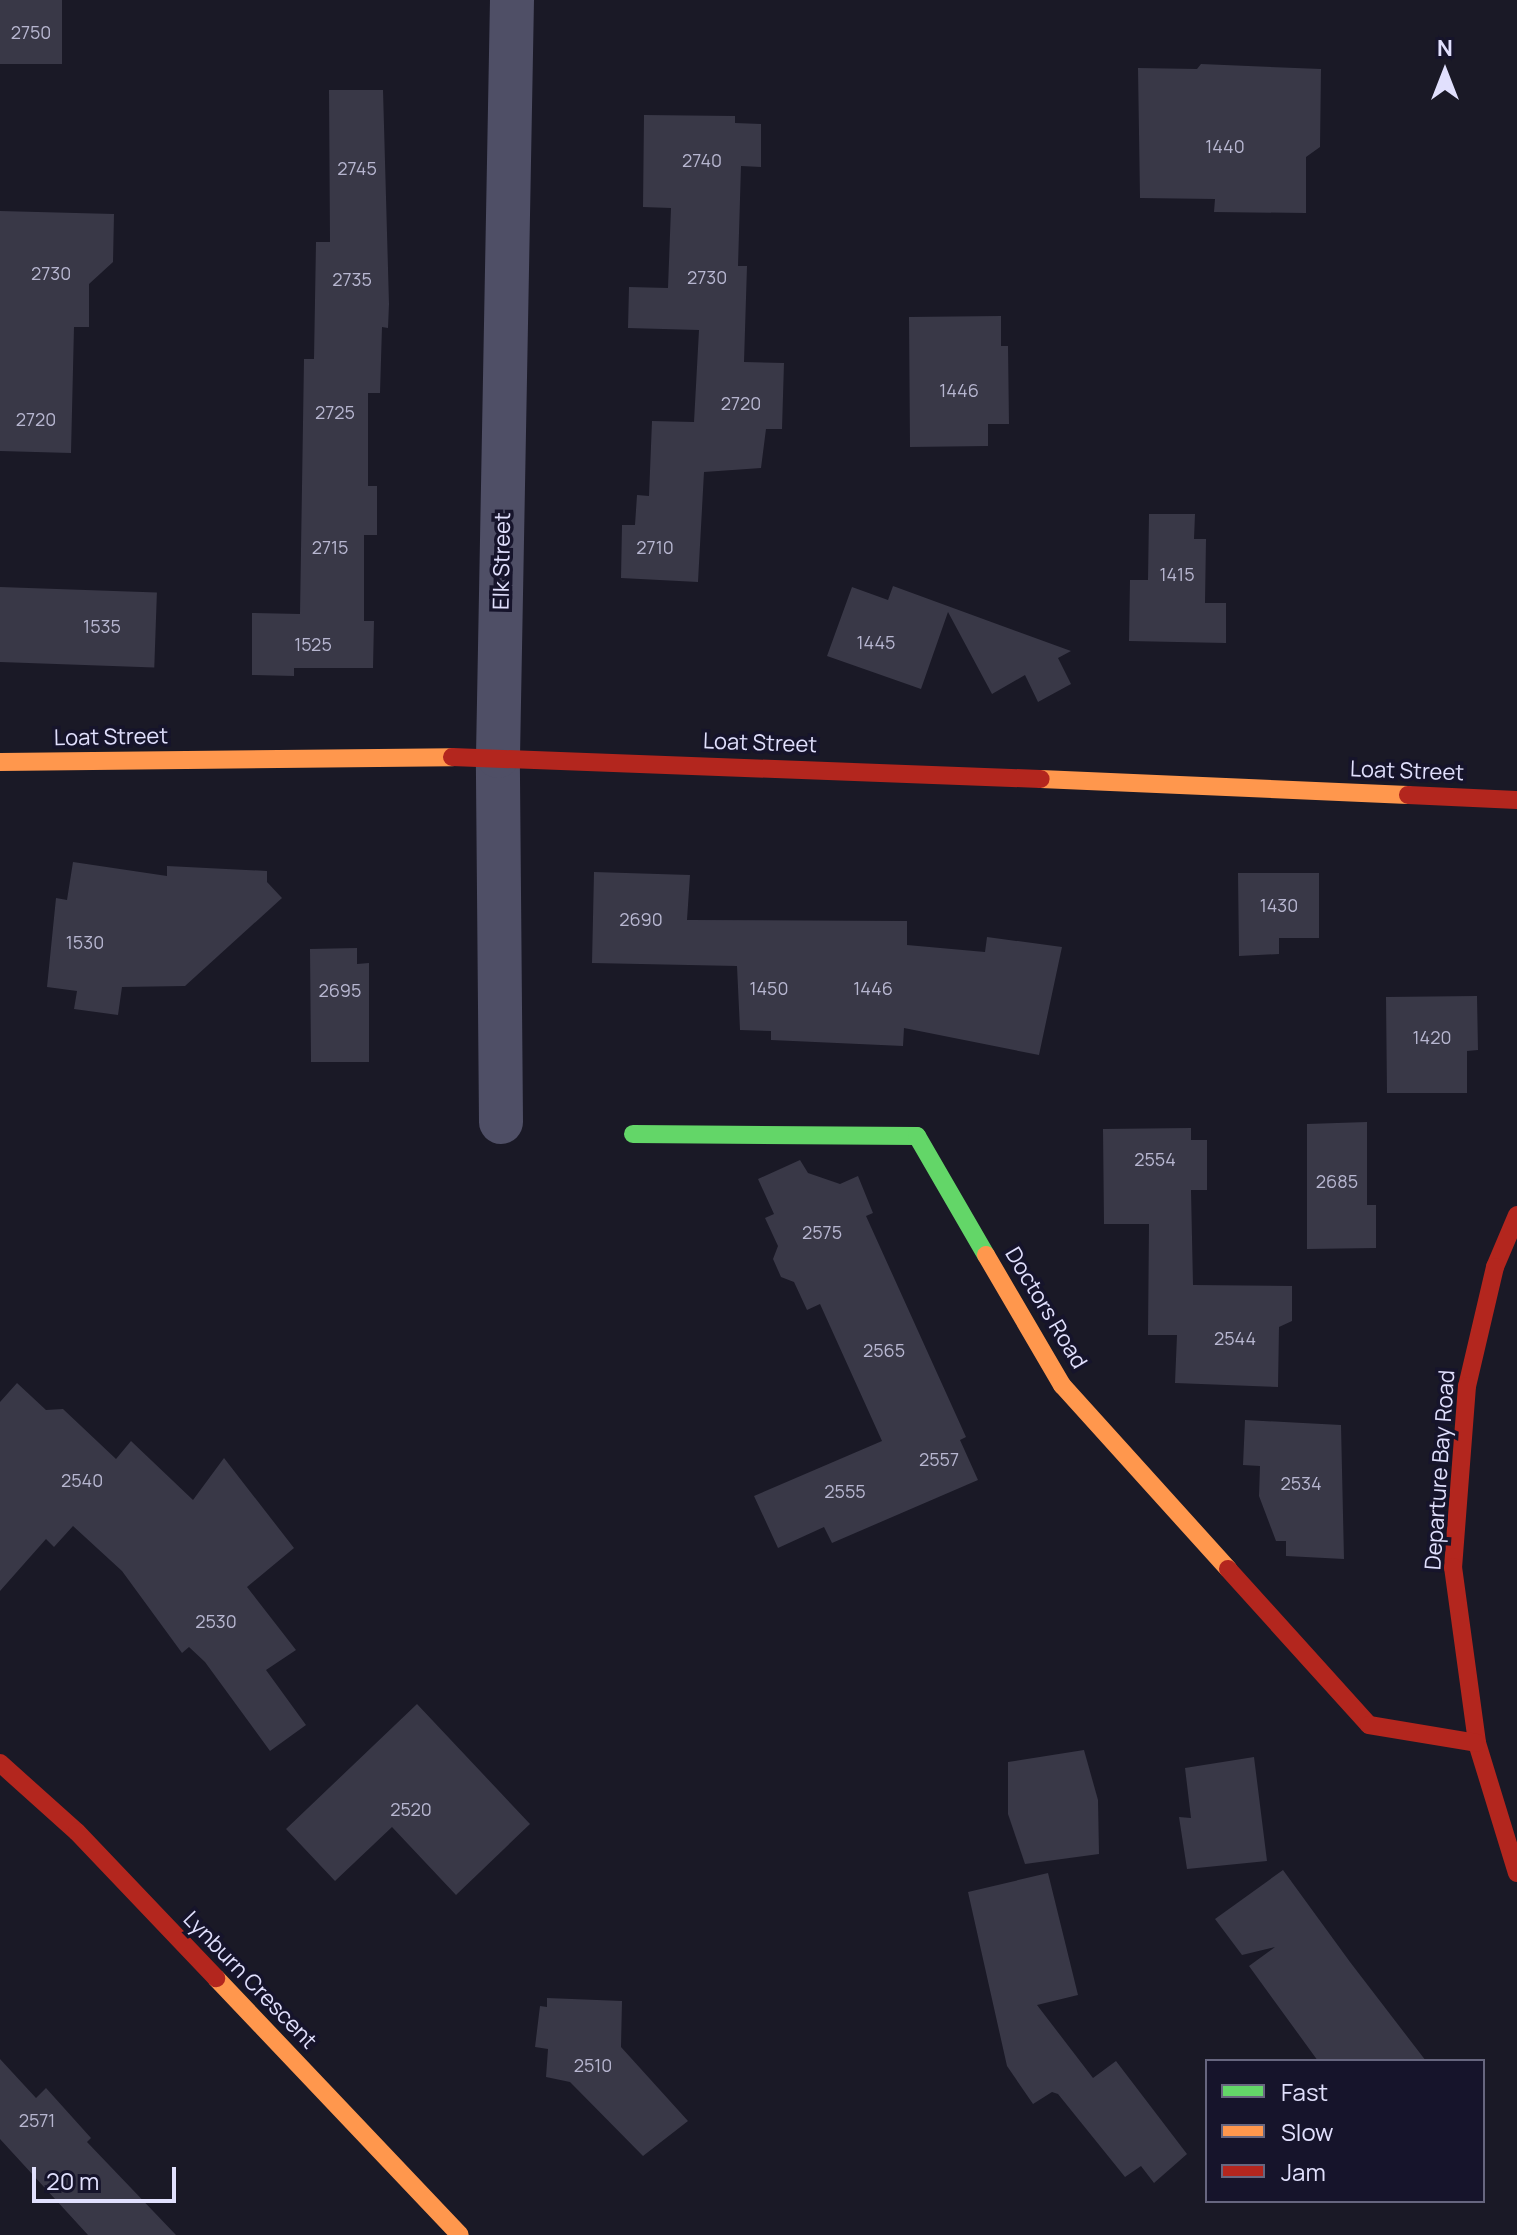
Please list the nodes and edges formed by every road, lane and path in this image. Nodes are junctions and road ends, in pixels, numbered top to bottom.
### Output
1 (512, 0) edge
2 (498, 756) junction
3 (0, 762) edge
4 (1517, 800) edge
5 (501, 1122) dead end
6 (633, 1134) dead end
7 (1517, 1215) edge
8 (1510, 1264) edge
9 (1477, 1743) junction
10 (0, 1763) edge
11 (1517, 1873) edge
12 (460, 2235) edge

1 - 2 street, Elk Street
2 - 3 street, Loat Street
2 - 4 street, Loat Street
2 - 5 street, Elk Street
6 - 9 street, Doctors Road
7 - 8 street, Departure Bay Road
8 - 9 street, Departure Bay Road
9 - 11 street, Departure Bay Road
10 - 12 street, Lynburn Crescent

